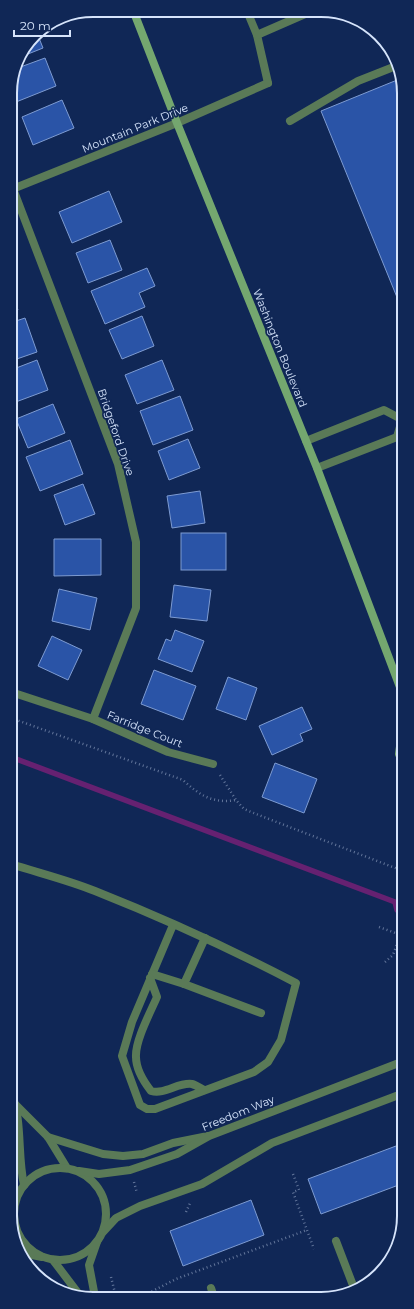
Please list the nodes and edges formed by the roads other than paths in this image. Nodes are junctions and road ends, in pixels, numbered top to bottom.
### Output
1 (136, 17) edge
2 (250, 17) edge
3 (300, 17) edge
4 (257, 35) junction
5 (392, 67) edge
6 (290, 121) dead end
7 (177, 123) junction
8 (17, 185) edge
9 (17, 203) edge
10 (397, 417) edge
11 (397, 437) edge
12 (306, 441) junction
13 (317, 468) junction
14 (397, 679) edge
15 (17, 694) edge
16 (93, 719) junction
17 (213, 764) road end
18 (17, 866) edge
19 (173, 925) junction
20 (205, 938) junction
21 (151, 976) junction
22 (184, 984) junction
23 (261, 1013) dead end
24 (397, 1064) edge
25 (204, 1090) junction
26 (397, 1096) edge
27 (17, 1106) joint
28 (208, 1136) junction
29 (48, 1138) junction
30 (67, 1168) junction
31 (79, 1171) junction
32 (24, 1185) junction
33 (17, 1194) edge
34 (103, 1232) junction
35 (19, 1235) edge
36 (336, 1241) dead end
37 (97, 1242) junction
38 (27, 1253) edge
39 (42, 1256) junction
40 (54, 1260) junction
41 (353, 1285) edge
42 (211, 1288) dead end
43 (77, 1291) edge
44 (94, 1292) edge
45 (212, 1292) edge

1 - 7 main road, Washington Boulevard
2 - 4 street
3 - 4 street
4 - 7 street, Mountain Park Drive
5 - 6 street
7 - 8 street, Mountain Park Drive
7 - 12 main road, Washington Boulevard
9 - 16 street, Bridgeford Drive
10 - 12 street
11 - 13 street
12 - 13 main road, Washington Boulevard
13 - 14 main road, Washington Boulevard
15 - 16 street, Farridge Court
16 - 17 street, Farridge Court
18 - 19 street
19 - 20 street
19 - 21 street
20 - 22 street
20 - 25 street
21 - 22 street
21 - 25 street
21 - 25 street
22 - 23 street
24 - 28 street, Freedom Way
26 - 34 street
27 - 29 street
27 - 32 street
28 - 29 street
28 - 31 street, Freedom Way
29 - 30 street
30 - 31 street
30 - 32 street
31 - 34 street
32 - 33 street
34 - 37 street
35 - 39 street
36 - 41 street
37 - 40 street
37 - 44 street
38 - 39 street
39 - 40 street
40 - 43 street
42 - 45 street

